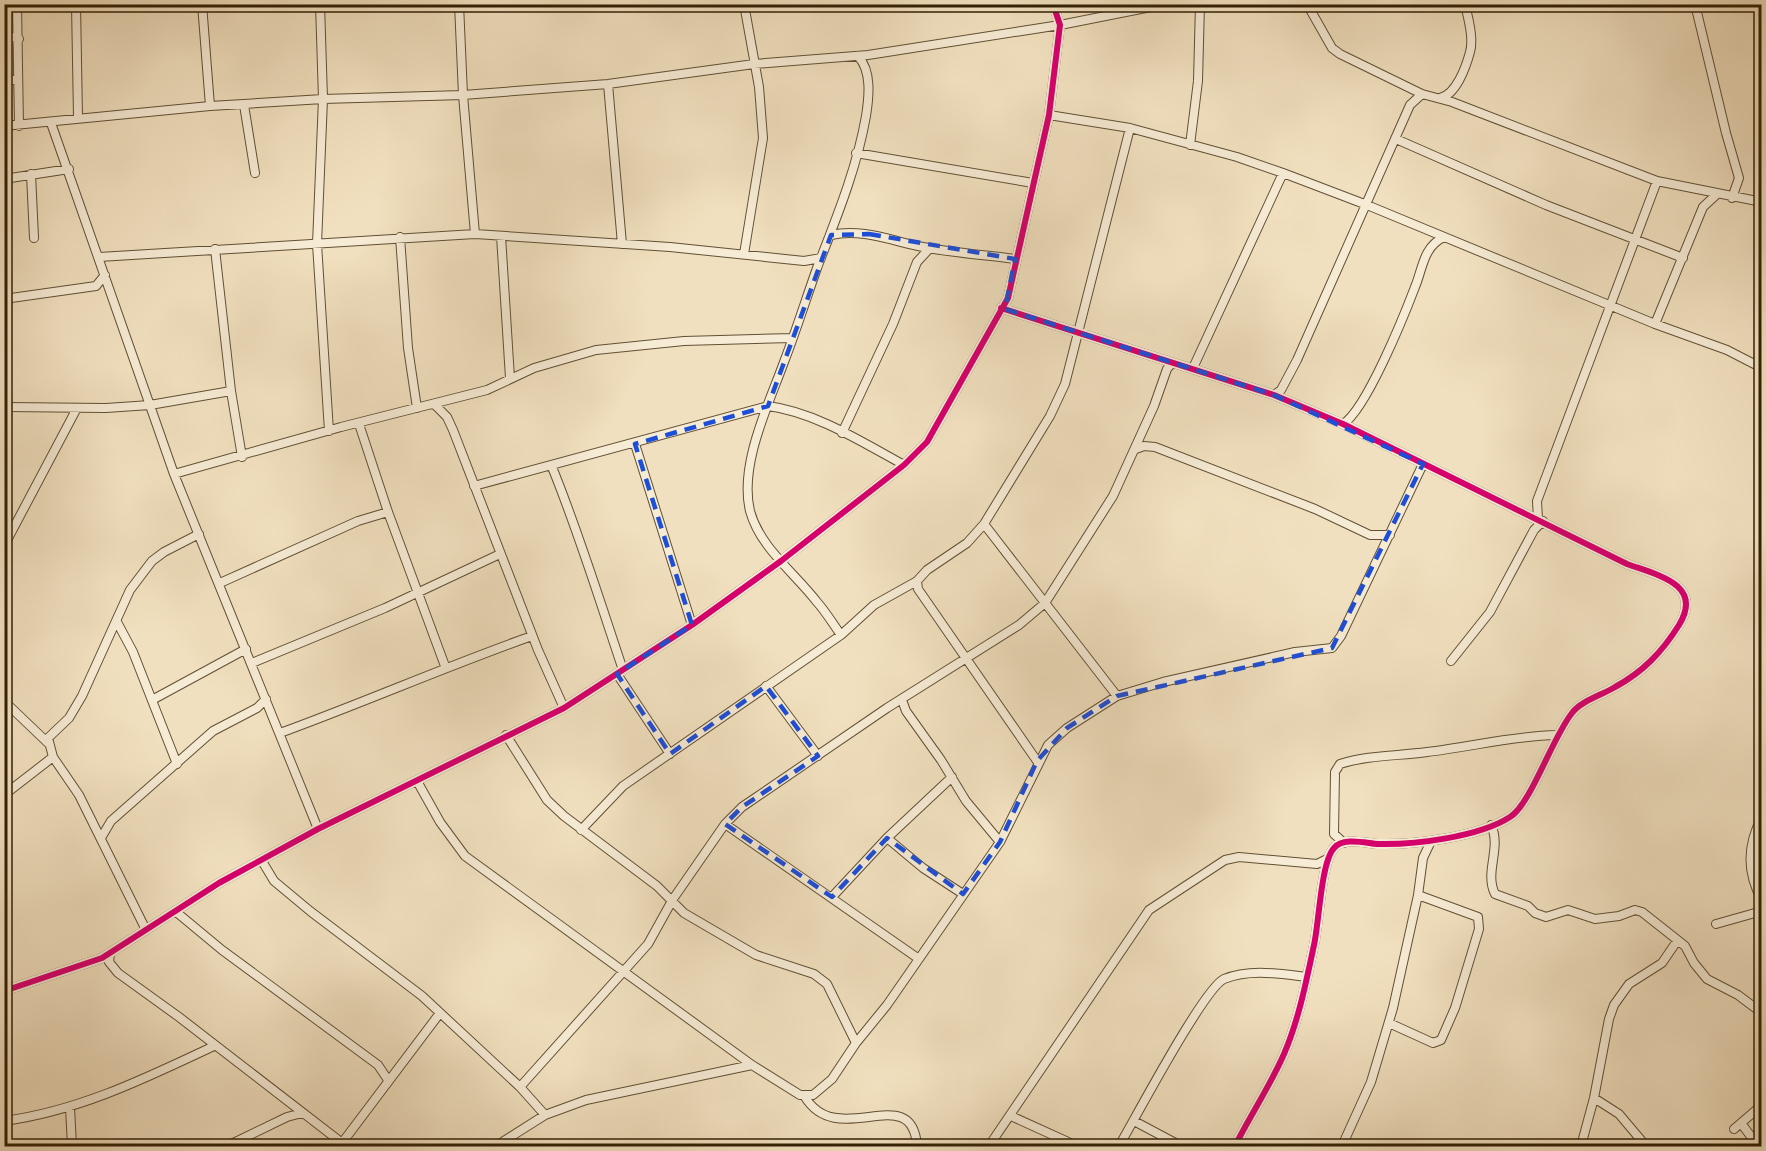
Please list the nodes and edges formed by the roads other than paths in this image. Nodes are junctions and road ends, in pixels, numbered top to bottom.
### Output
1 (76, 4) edge
2 (202, 4) edge
3 (320, 4) edge
4 (459, 4) edge
5 (744, 4) edge
6 (1053, 4) edge
7 (1166, 4) edge
8 (1200, 4) edge
9 (1307, 4) edge
10 (1465, 4) edge
11 (1695, 4) edge
12 (16, 5) edge
13 (1060, 25) junction
14 (4, 35) edge
15 (19, 39) junction
16 (858, 56) junction
17 (754, 64) junction
18 (4, 78) edge
19 (18, 81) junction
20 (608, 84) junction
21 (1422, 94) junction
22 (463, 95) junction
23 (1435, 98) junction
24 (323, 99) junction
25 (244, 105) junction
26 (210, 106) junction
27 (1049, 115) junction
28 (78, 117) junction
29 (51, 123) junction
30 (4, 126) edge
31 (19, 126) junction
32 (1130, 128) junction
33 (1396, 139) junction
34 (1190, 145) junction
35 (856, 153) junction
36 (69, 169) junction
37 (255, 173) dead end
38 (1283, 173) junction
39 (31, 174) junction
40 (4, 179) edge
41 (1657, 182) junction
42 (1033, 183) junction
43 (1716, 195) junction
44 (1732, 198) junction
45 (1761, 202) edge
46 (1367, 204) junction
47 (475, 234) junction
48 (831, 235) junction
49 (501, 236) junction
50 (400, 237) junction
51 (1444, 237) junction
52 (34, 238) dead end
53 (1633, 241) junction
54 (317, 244) junction
55 (622, 244) junction
56 (930, 248) junction
57 (215, 249) junction
58 (744, 254) junction
59 (99, 257) junction
60 (821, 258) junction
61 (1683, 258) junction
62 (1016, 259) junction
63 (105, 275) junction
64 (4, 299) edge
65 (1608, 305) junction
66 (1001, 308) junction
67 (1654, 324) junction
68 (1078, 334) junction
69 (792, 338) junction
70 (1172, 363) junction
71 (1193, 368) junction
72 (1761, 368) edge
73 (510, 378) junction
74 (231, 391) junction
75 (1274, 395) junction
76 (434, 404) junction
77 (150, 405) junction
78 (4, 406) edge
79 (768, 406) junction
80 (77, 408) junction
81 (417, 408) junction
82 (359, 424) junction
83 (1343, 424) junction
84 (328, 431) junction
85 (842, 433) junction
86 (635, 444) junction
87 (1136, 449) junction
88 (242, 457) junction
89 (1423, 464) junction
90 (904, 465) junction
91 (552, 467) junction
92 (174, 474) junction
93 (474, 486) junction
94 (388, 512) junction
95 (1541, 520) junction
96 (984, 524) junction
97 (199, 534) junction
98 (1390, 535) junction
99 (4, 546) edge
100 (500, 554) junction
101 (781, 561) junction
102 (917, 581) junction
103 (220, 583) junction
104 (418, 591) junction
105 (1045, 603) junction
106 (117, 622) junction
107 (692, 625) junction
108 (841, 635) junction
109 (532, 636) junction
110 (246, 649) junction
111 (966, 657) junction
112 (1451, 661) dead end
113 (252, 663) junction
114 (446, 666) junction
115 (620, 672) junction
116 (766, 686) junction
117 (1117, 696) junction
118 (266, 699) junction
119 (152, 700) junction
120 (902, 700) junction
121 (4, 701) edge
122 (564, 708) junction
123 (280, 733) junction
124 (506, 735) junction
125 (1556, 735) junction
126 (48, 743) junction
127 (670, 754) junction
128 (818, 756) junction
129 (52, 757) junction
130 (1037, 761) junction
131 (177, 764) junction
132 (952, 777) junction
133 (417, 781) junction
134 (4, 795) edge
135 (1761, 817) edge
136 (725, 824) junction
137 (1491, 825) junction
138 (318, 829) junction
139 (581, 830) junction
140 (101, 838) junction
141 (887, 838) junction
142 (1431, 841) junction
143 (1000, 842) junction
144 (1344, 843) junction
145 (1327, 859) junction
146 (262, 861) junction
147 (253, 865) junction
148 (267, 872) junction
149 (963, 894) junction
150 (1418, 896) junction
151 (832, 897) junction
152 (673, 899) junction
153 (1761, 900) edge
154 (176, 911) junction
155 (1761, 911) edge
156 (1716, 924) dead end
157 (146, 930) junction
158 (1677, 941) junction
159 (111, 953) junction
160 (919, 959) junction
161 (94, 961) junction
162 (111, 966) junction
163 (623, 971) junction
164 (1307, 977) junction
165 (4, 991) edge
166 (1761, 1012) edge
167 (440, 1013) junction
168 (1389, 1023) junction
169 (856, 1043) junction
170 (214, 1046) junction
171 (740, 1056) junction
172 (752, 1065) junction
173 (732, 1069) junction
174 (388, 1080) junction
175 (520, 1087) junction
176 (805, 1096) junction
177 (1594, 1098) junction
178 (1761, 1105) edge
179 (70, 1107) junction
180 (302, 1113) junction
181 (545, 1115) junction
182 (1011, 1116) junction
183 (4, 1121) edge
184 (1134, 1121) junction
185 (1741, 1123) junction
186 (1734, 1130) dead end
187 (344, 1145) edge
188 (72, 1146) edge
189 (227, 1146) edge
190 (496, 1146) edge
191 (917, 1146) edge
192 (989, 1146) edge
193 (1077, 1146) edge
194 (1119, 1146) edge
195 (1181, 1146) edge
196 (1235, 1146) edge
197 (1342, 1146) edge
198 (1581, 1146) edge
199 (1646, 1146) edge
200 (1758, 1146) edge

1 - 28 street
2 - 26 street
3 - 24 street
4 - 22 street
5 - 17 street
6 - 13 street
7 - 13 street
8 - 34 street
9 - 21 street
10 - 23 street
11 - 44 street
12 - 15 street
13 - 16 street
13 - 27 street
14 - 15 street
15 - 19 street
16 - 17 street
16 - 35 street
17 - 20 street
17 - 58 street
18 - 19 street
19 - 31 street
20 - 22 street
20 - 55 street
21 - 23 street
21 - 33 street
22 - 24 street
22 - 47 street
23 - 41 street
24 - 25 street
24 - 54 street
25 - 26 street
25 - 37 street
26 - 28 street
27 - 32 street
27 - 42 street
28 - 29 street
29 - 31 street
29 - 36 street
30 - 31 street
32 - 34 street
32 - 68 street
33 - 46 street
33 - 53 street
34 - 38 street
35 - 42 street
35 - 48 street
36 - 39 street
36 - 59 street
38 - 46 street
38 - 71 street
39 - 40 street
39 - 52 street
41 - 43 street
41 - 53 street
42 - 62 street
43 - 44 street
43 - 61 street
44 - 45 street
46 - 51 street
46 - 75 street
47 - 49 street
47 - 50 street
48 - 56 street
48 - 60 street
49 - 55 street
49 - 73 street
50 - 54 street
50 - 81 street
51 - 65 street
51 - 83 street
53 - 61 street
53 - 65 street
54 - 57 street
54 - 84 street
55 - 58 street
56 - 62 street
56 - 85 street
57 - 59 street
57 - 74 street
58 - 60 street
59 - 63 street
60 - 69 street
61 - 67 street
62 - 66 street
63 - 64 street
63 - 77 street
65 - 67 street
65 - 95 street
66 - 68 street
66 - 90 street
67 - 72 street
68 - 70 street
68 - 96 street
69 - 73 street
69 - 79 street
70 - 71 street
70 - 87 street
71 - 75 street
73 - 76 street
74 - 77 street
74 - 88 street
75 - 83 street
76 - 81 street
76 - 93 street
77 - 80 street
77 - 92 street
78 - 80 street
79 - 85 street
79 - 86 street
79 - 101 street
80 - 99 street
81 - 82 street
82 - 84 street
82 - 94 street
83 - 89 street
84 - 88 street
85 - 90 street
86 - 91 street
86 - 107 street
87 - 98 street
87 - 105 street
88 - 92 street
89 - 95 street
89 - 98 street
90 - 101 street
91 - 93 street
91 - 115 street
92 - 97 street
93 - 100 street
94 - 103 street
94 - 104 street
95 - 112 street
95 - 125 street
96 - 102 street
96 - 105 street
97 - 103 street
97 - 106 street
98 - 117 street
100 - 104 street
100 - 109 street
101 - 107 street
101 - 108 street
102 - 108 street
102 - 111 street
103 - 110 street
104 - 113 street
104 - 114 street
105 - 111 street
105 - 117 street
106 - 119 street
106 - 126 street
107 - 115 street
108 - 116 street
109 - 114 street
109 - 122 street
110 - 113 street
110 - 119 street
111 - 120 street
111 - 130 street
113 - 118 street
114 - 123 street
115 - 122 street
115 - 127 street
116 - 127 street
116 - 128 street
117 - 130 street
118 - 123 street
118 - 131 street
119 - 131 street
120 - 128 street
120 - 132 street
121 - 126 street
122 - 124 street
123 - 138 street
124 - 133 street
124 - 139 street
125 - 137 street
125 - 144 street
126 - 129 street
127 - 139 street
128 - 136 street
129 - 134 street
129 - 140 street
130 - 143 street
131 - 140 street
132 - 141 street
132 - 143 street
133 - 138 street
133 - 163 street
135 - 153 street
136 - 151 street
136 - 152 street
137 - 142 street
137 - 158 street
138 - 146 street
139 - 152 street
140 - 157 street
141 - 149 street
141 - 151 street
142 - 144 street
142 - 150 street
143 - 149 street
144 - 145 street
145 - 164 street
145 - 182 street
146 - 147 street
146 - 148 street
147 - 148 street
147 - 154 street
148 - 167 street
149 - 160 street
150 - 168 street
150 - 168 street
151 - 160 street
152 - 163 street
152 - 169 street
154 - 157 street
154 - 174 street
155 - 156 street
157 - 159 street
158 - 166 street
158 - 177 street
159 - 161 street
159 - 162 street
160 - 169 street
161 - 162 street
161 - 165 street
162 - 170 street
163 - 171 street
163 - 175 street
164 - 184 street
164 - 196 street
167 - 174 street
167 - 175 street
168 - 197 street
169 - 176 street
170 - 179 street
170 - 180 street
171 - 172 street
171 - 173 street
172 - 173 street
172 - 176 street
173 - 181 street
174 - 187 street
175 - 181 street
176 - 191 street
177 - 198 street
177 - 199 street
178 - 185 street
179 - 183 street
179 - 188 street
180 - 187 street
180 - 189 street
181 - 190 street
182 - 192 street
182 - 193 street
184 - 194 street
184 - 195 street
185 - 186 street
185 - 200 street

